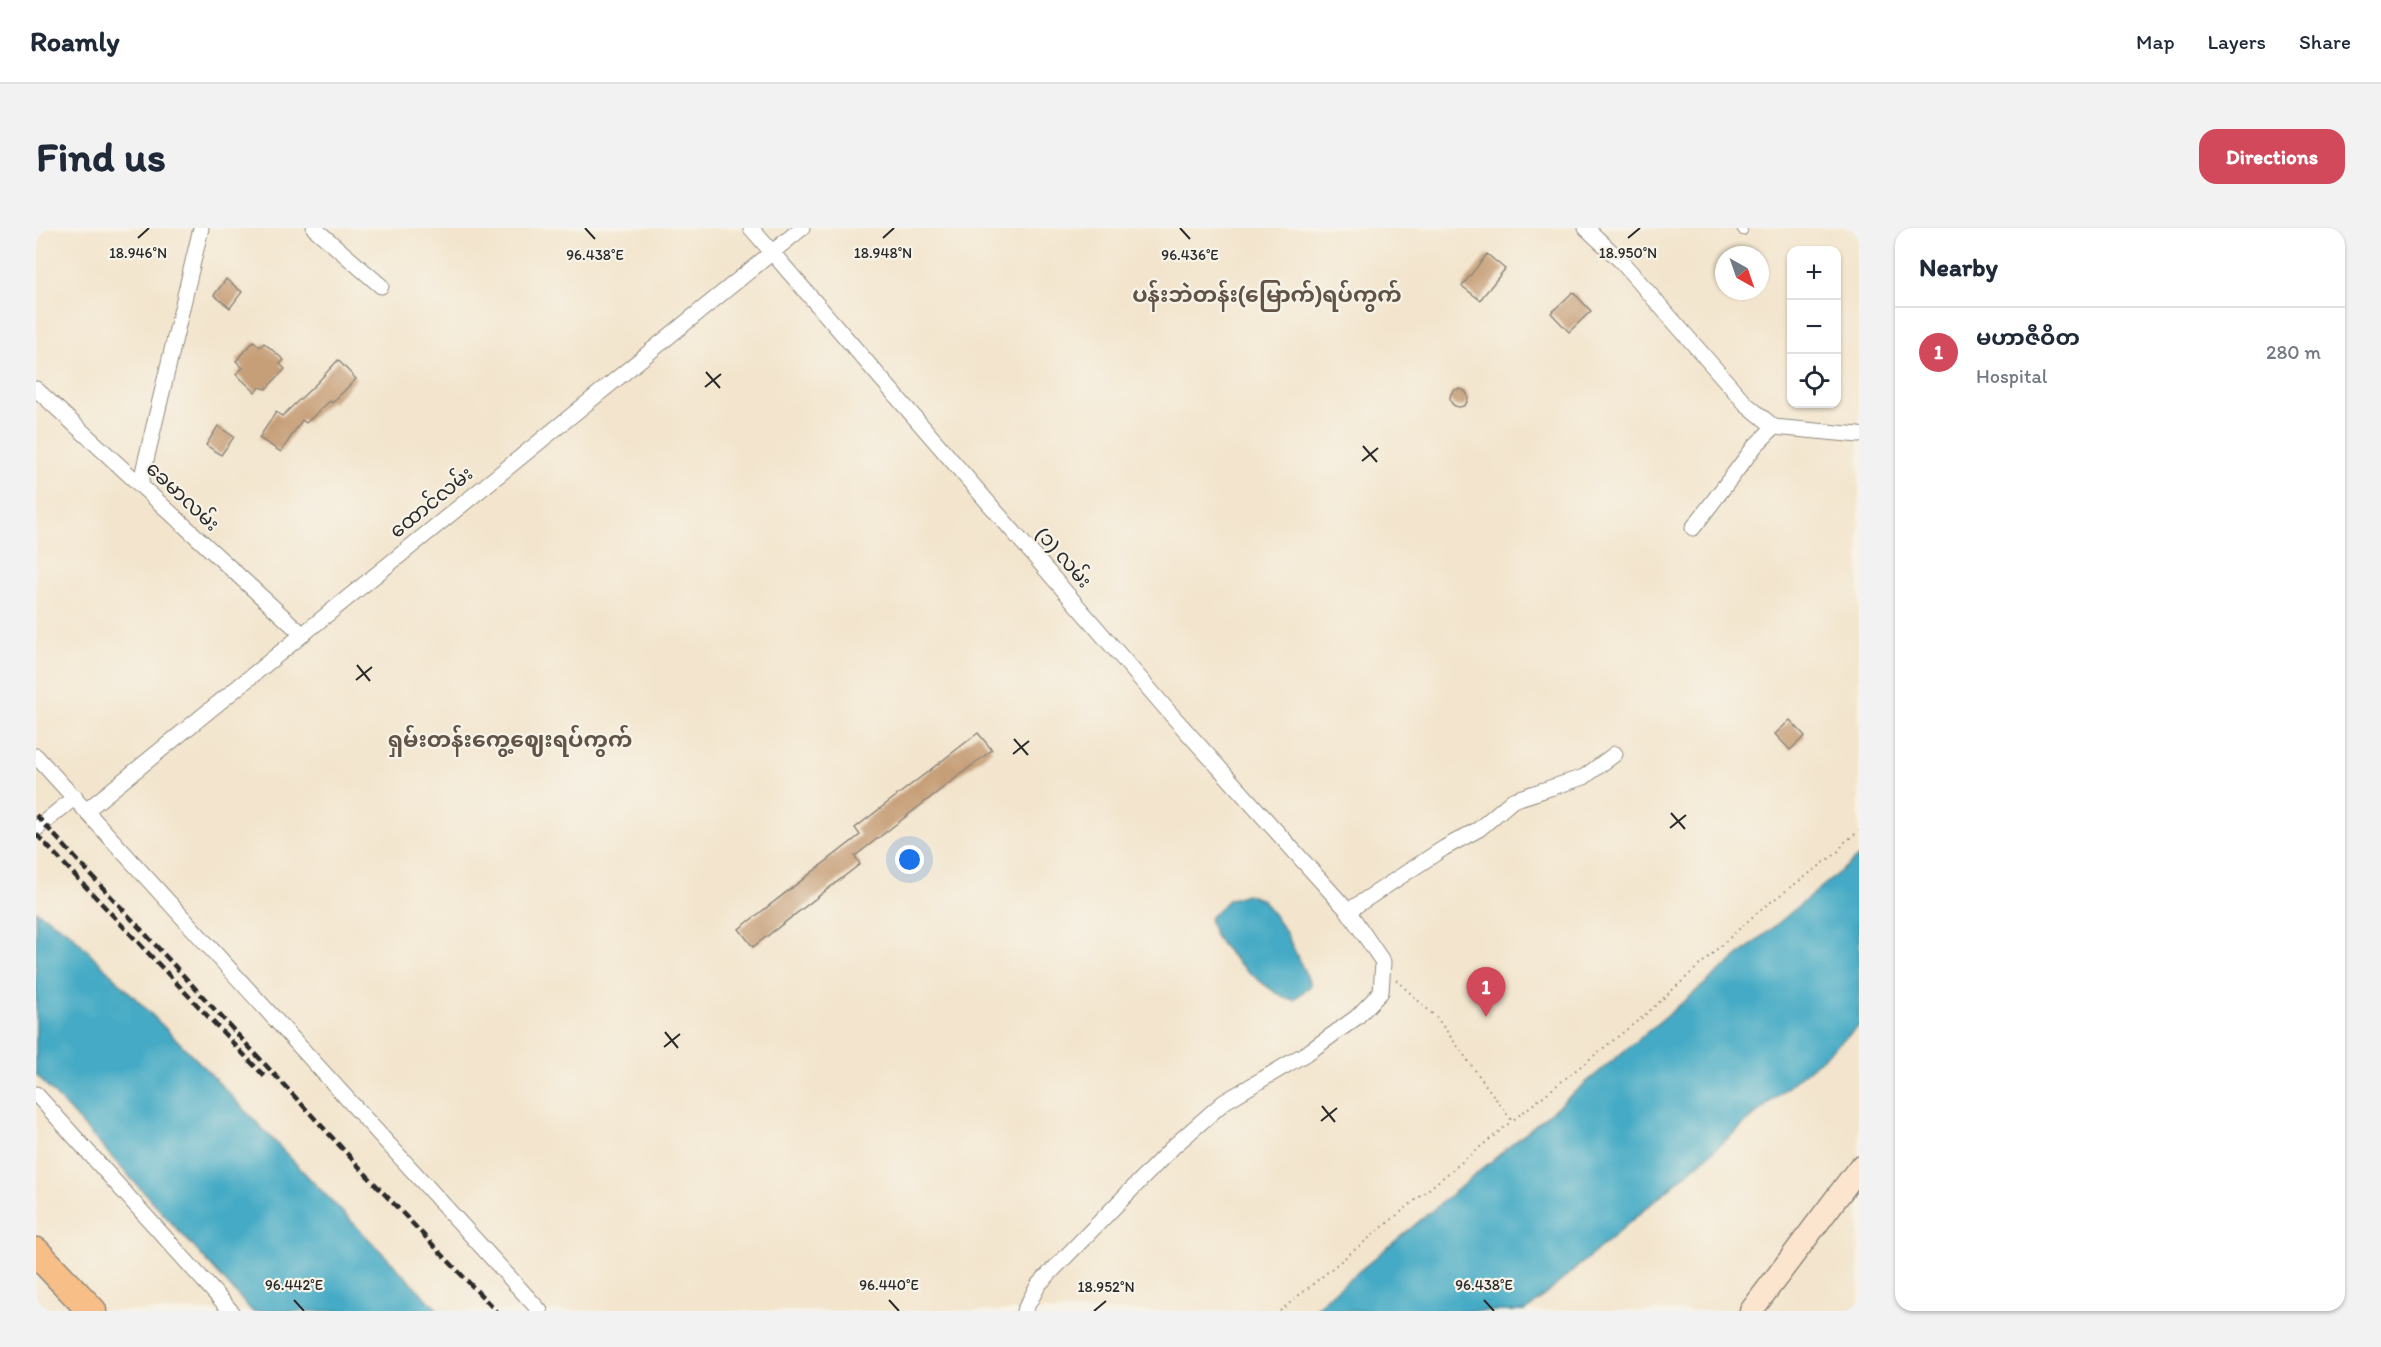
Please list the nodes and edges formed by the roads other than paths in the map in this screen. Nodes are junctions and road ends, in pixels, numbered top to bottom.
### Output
1 (201, 228) edge
2 (315, 228) edge
3 (751, 228) edge
4 (802, 228) edge
5 (1586, 228) edge
6 (774, 252) junction
7 (381, 286) dead end
8 (36, 389) edge
9 (1774, 427) junction
10 (1859, 435) edge
11 (140, 484) junction
12 (1693, 528) dead end
13 (302, 634) junction
14 (1615, 754) dead end
15 (36, 756) edge
16 (75, 797) junction
17 (87, 810) junction
18 (36, 829) edge
19 (1348, 911) junction
20 (36, 1094) edge
21 (1859, 1168) edge
22 (36, 1252) edge
23 (92, 1311) edge
24 (231, 1311) edge
25 (540, 1311) edge
26 (1024, 1311) edge
27 (1751, 1311) edge

1 - 11 street
2 - 7 street
3 - 6 street, (၁) လမ်း
4 - 6 street, ထောင်လမ်း
5 - 9 street
6 - 13 street, ထောင်လမ်း
6 - 19 street, (၁) လမ်း
8 - 11 street, ခေမာလမ်း
9 - 10 street
9 - 12 street
11 - 13 street, ခေမာလမ်း
13 - 17 street, ထောင်လမ်း
14 - 19 street
15 - 16 street
16 - 17 street
16 - 18 street
17 - 25 street
19 - 26 street, (၁) လမ်း
20 - 24 street
21 - 27 street
22 - 23 highway

